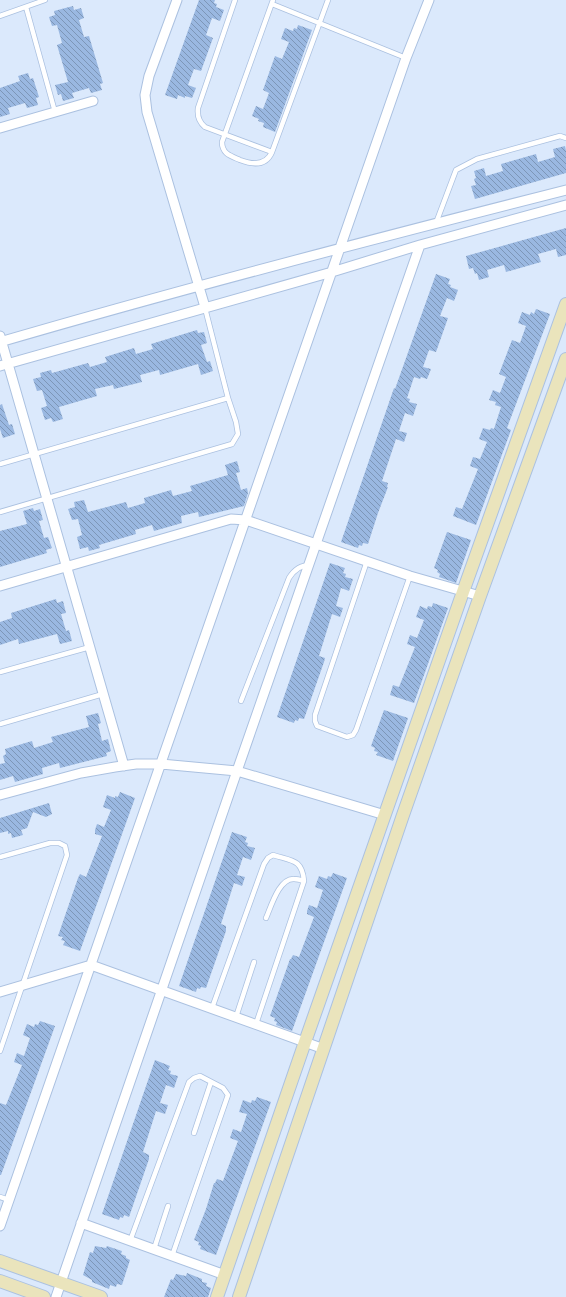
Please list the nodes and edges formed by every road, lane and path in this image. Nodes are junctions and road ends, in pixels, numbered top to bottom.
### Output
1 (45, 0) edge
2 (178, 0) edge
3 (235, 0) edge
4 (328, 0) edge
5 (429, 0) edge
6 (273, 2) edge
7 (26, 7) junction
8 (0, 16) edge
9 (319, 23) junction
10 (406, 58) junction
11 (93, 101) dead end
12 (55, 112) junction
13 (0, 128) edge
14 (224, 134) junction
15 (566, 138) edge
16 (272, 152) junction
17 (566, 190) edge
18 (566, 205) edge
19 (436, 223) junction
20 (420, 245) junction
21 (341, 247) junction
22 (332, 272) junction
23 (199, 285) junction
24 (566, 304) edge
25 (205, 307) junction
26 (1, 340) edge
27 (566, 360) edge
28 (4, 365) edge
29 (228, 398) junction
30 (34, 454) junction
31 (0, 464) edge
32 (48, 499) junction
33 (0, 512) edge
34 (246, 520) junction
35 (317, 544) junction
36 (368, 560) junction
37 (310, 565) junction
38 (67, 566) junction
39 (410, 576) junction
40 (0, 586) edge
41 (463, 592) junction
42 (480, 596) junction
43 (90, 647) junction
44 (0, 672) edge
45 (104, 694) junction
46 (241, 701) dead end
47 (0, 724) edge
48 (161, 764) junction
49 (124, 766) junction
50 (237, 771) junction
51 (0, 795) edge
52 (385, 815) junction
53 (0, 857) edge
54 (304, 881) junction
55 (266, 918) dead end
56 (254, 962) dead end
57 (91, 966) junction
58 (22, 986) junction
59 (162, 991) junction
60 (0, 992) edge
61 (212, 1008) junction
62 (236, 1017) junction
63 (256, 1024) junction
64 (305, 1042) junction
65 (324, 1049) junction
66 (0, 1050) edge
67 (211, 1082) junction
68 (194, 1133) dead end
69 (0, 1196) edge
70 (9, 1200) junction
71 (168, 1206) dead end
72 (81, 1223) junction
73 (0, 1226) edge
74 (130, 1241) junction
75 (154, 1249) junction
76 (172, 1256) junction
77 (0, 1261) edge
78 (225, 1275) junction
79 (0, 1281) edge
80 (61, 1282) junction
81 (44, 1297) edge
82 (56, 1297) edge
83 (101, 1297) edge
84 (217, 1297) edge
85 (239, 1297) edge

1 - 7 lane
2 - 23 street
3 - 14 lane
4 - 9 lane
5 - 10 street
6 - 9 lane
6 - 14 lane
7 - 8 lane
7 - 12 lane
9 - 10 lane
9 - 16 lane
10 - 21 street
11 - 12 street
12 - 13 street
14 - 16 lane
14 - 16 lane
15 - 19 lane
17 - 19 street
18 - 20 street
19 - 21 street
20 - 22 street
20 - 35 street
21 - 22 street
21 - 23 street
22 - 25 street
22 - 34 street
23 - 25 street
23 - 26 street
24 - 41 street
25 - 28 street
25 - 29 lane
26 - 28 street
27 - 42 street
28 - 30 street
29 - 30 lane
29 - 32 lane
30 - 31 lane
30 - 32 street
32 - 33 lane
32 - 38 street
34 - 35 street
34 - 38 street
34 - 48 street
35 - 36 street
35 - 37 street
36 - 39 street
36 - 39 lane
37 - 46 lane
37 - 50 street
38 - 40 street
38 - 43 street
39 - 41 street
41 - 42 street
41 - 52 street
42 - 65 street
43 - 44 lane
43 - 45 street
45 - 47 lane
45 - 49 street
48 - 49 street
48 - 50 street
48 - 57 street
49 - 51 street
50 - 52 street
50 - 59 street
52 - 64 street
53 - 58 lane
54 - 55 lane
54 - 61 lane
54 - 63 lane
56 - 62 lane
57 - 58 street
57 - 59 street
57 - 70 street
58 - 60 street
58 - 66 lane
59 - 61 street
59 - 72 street
61 - 62 street
62 - 63 street
63 - 64 street
64 - 65 street
64 - 78 street
65 - 85 street
67 - 68 lane
67 - 74 lane
67 - 76 lane
69 - 70 lane
70 - 73 street
71 - 75 lane
72 - 74 street
72 - 80 street
74 - 75 street
75 - 76 street
76 - 78 street
77 - 80 street
78 - 84 street
79 - 81 street
80 - 82 street
80 - 83 street

